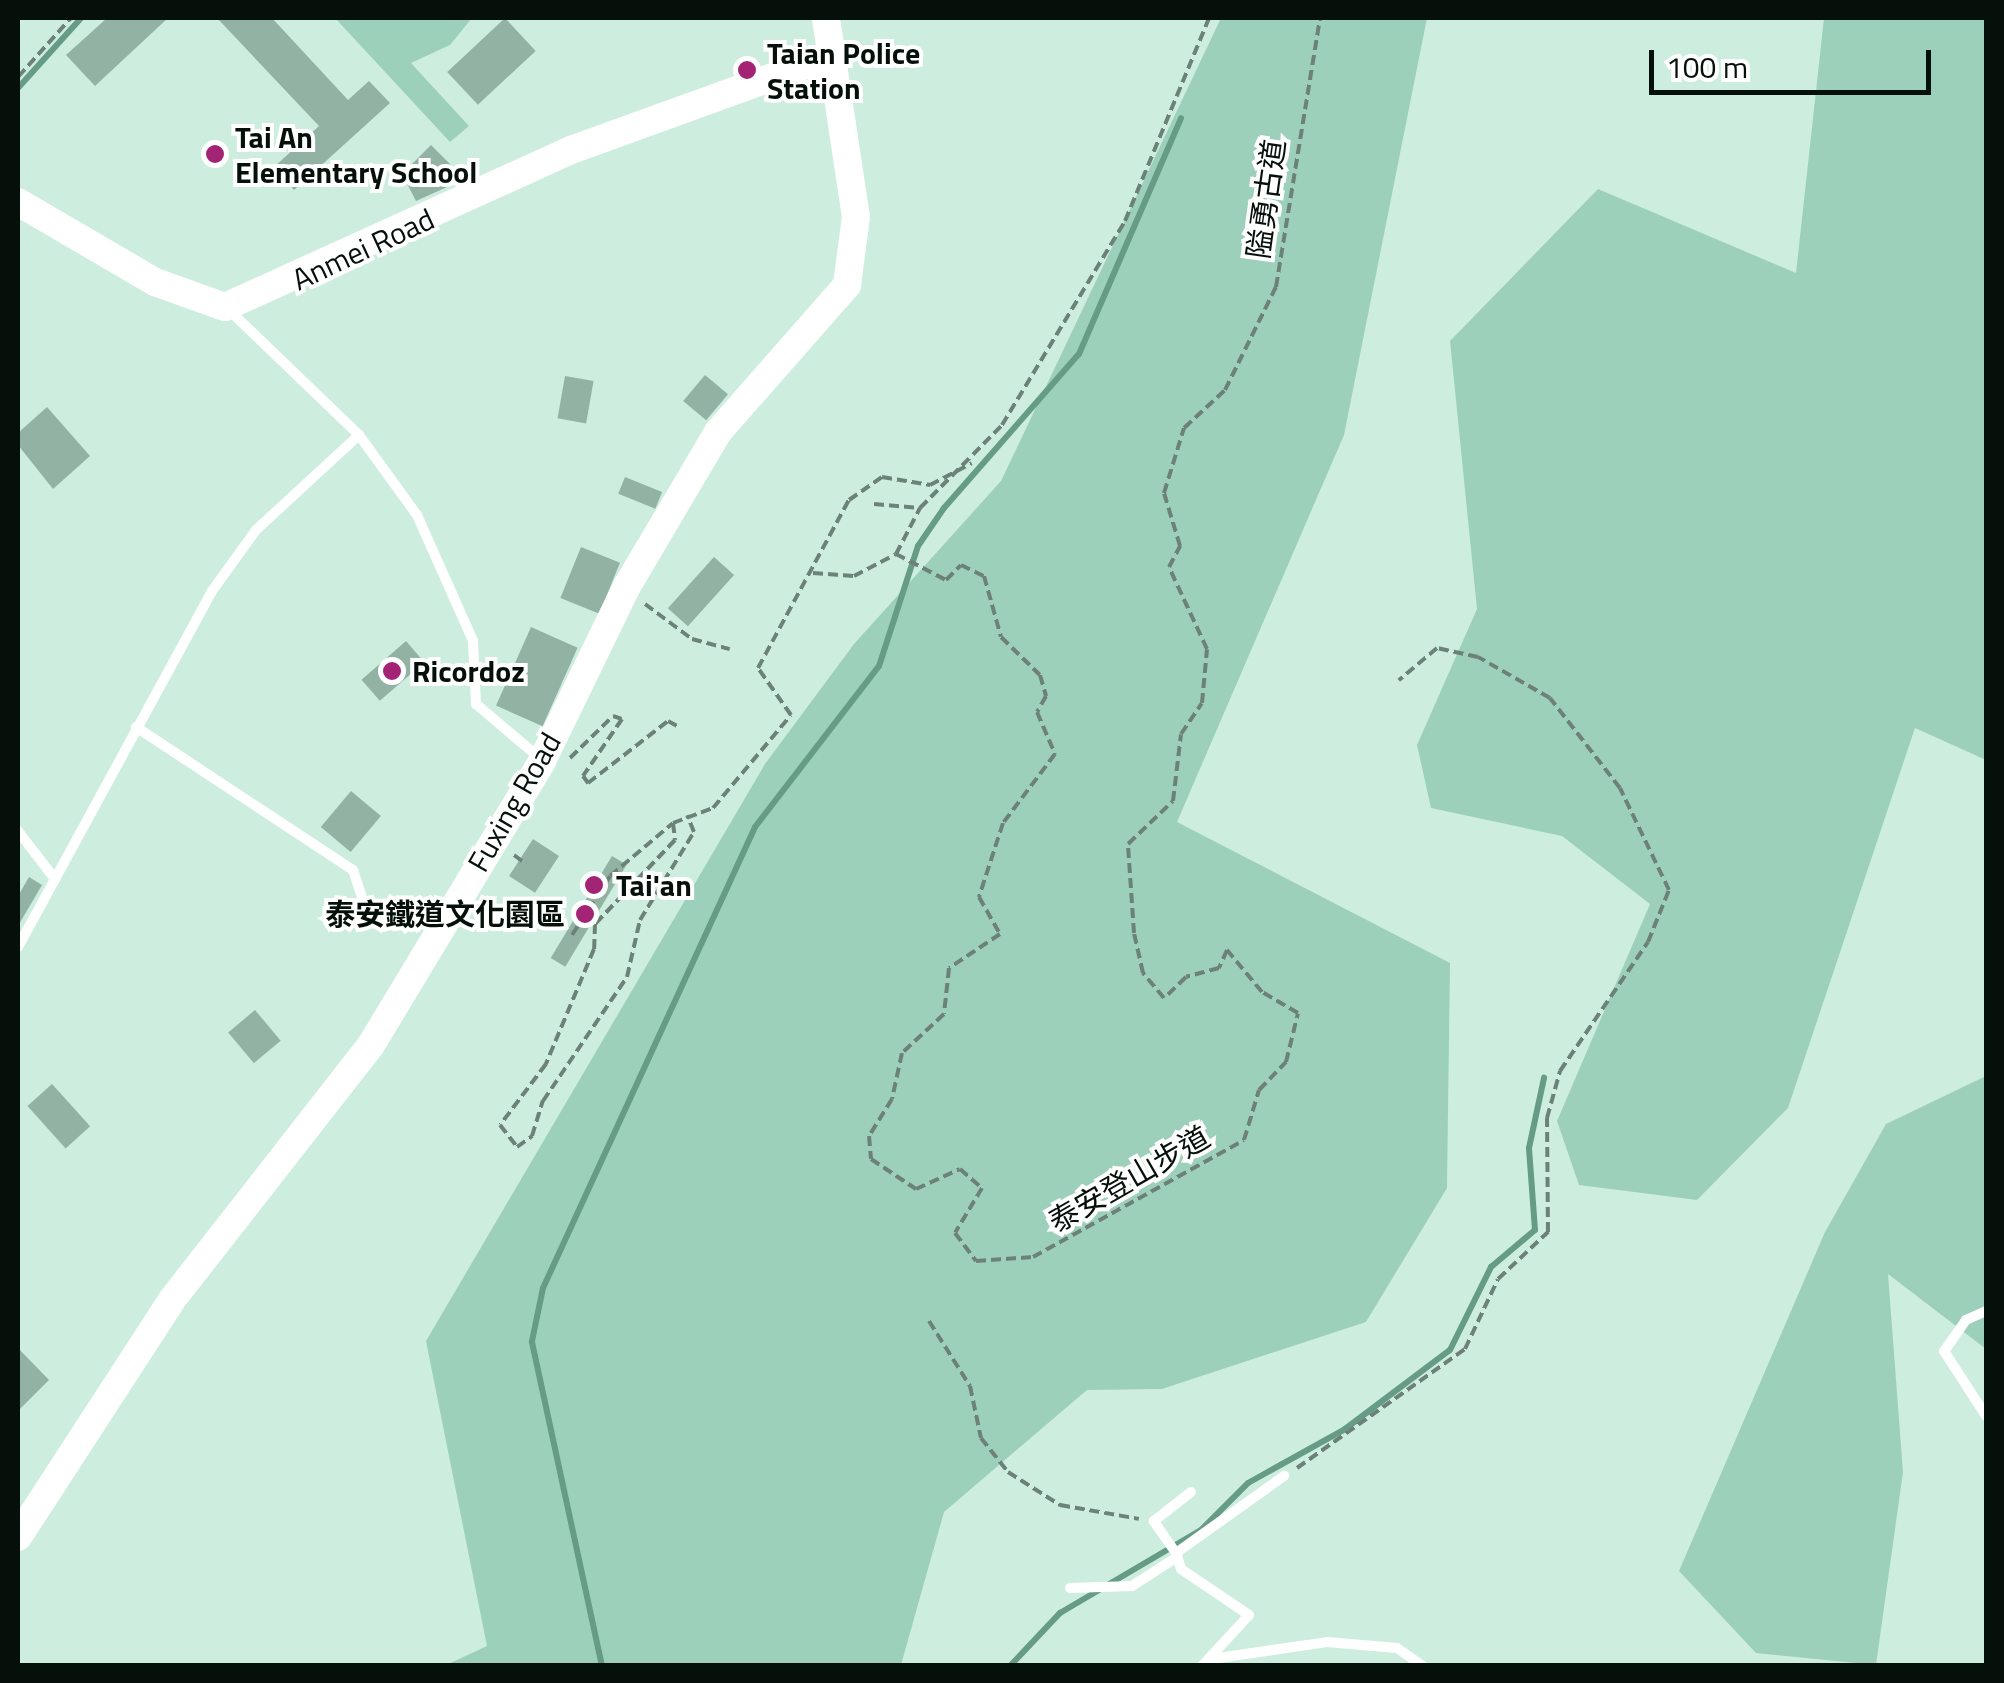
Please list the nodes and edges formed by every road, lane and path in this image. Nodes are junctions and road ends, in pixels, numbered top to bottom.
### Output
1 (71, 18) edge
2 (826, 18) edge
3 (1209, 18) edge
4 (1320, 18) edge
5 (828, 58) junction
6 (18, 78) edge
7 (18, 202) edge
8 (225, 307) junction
9 (359, 435) junction
10 (972, 463) junction
11 (874, 504) dead end
12 (920, 508) junction
13 (896, 554) junction
14 (813, 573) junction
15 (621, 597) junction
16 (730, 649) dead end
17 (1399, 680) dead end
18 (679, 726) dead end
19 (136, 727) junction
20 (543, 759) junction
21 (686, 815) junction
22 (672, 823) junction
23 (18, 831) edge
24 (54, 879) junction
25 (364, 904) dead end
26 (572, 934) dead end
27 (18, 947) edge
28 (1259, 1090) joint
29 (1986, 1311) edge
30 (930, 1320) dead end
31 (1986, 1416) edge
32 (1284, 1476) joint
33 (1191, 1492) dead end
34 (1154, 1521) junction
35 (18, 1537) edge
36 (1176, 1555) junction
37 (1070, 1588) dead end
38 (1206, 1662) edge
39 (1423, 1666) edge

1 - 6 path
2 - 5 street, Fuxing Road
3 - 10 path
4 - 28 path, 隘勇古道
5 - 8 street, Anmei Road
5 - 15 street, Fuxing Road
7 - 8 street
8 - 9 lane
9 - 19 lane
9 - 20 lane
10 - 12 path
10 - 14 path
11 - 12 path
12 - 13 path
13 - 14 path
13 - 28 path, 泰安登山步道
14 - 21 path
15 - 16 path
15 - 20 street, Fuxing Road
17 - 32 path
18 - 20 path
19 - 24 lane
19 - 25 lane
20 - 35 street, Fuxing Road
21 - 22 path
21 - 22 path
22 - 26 path
23 - 24 lane
24 - 27 lane
29 - 31 lane
30 - 34 path
32 - 36 lane
33 - 34 lane
34 - 36 lane
36 - 37 lane
36 - 38 lane
38 - 39 lane

